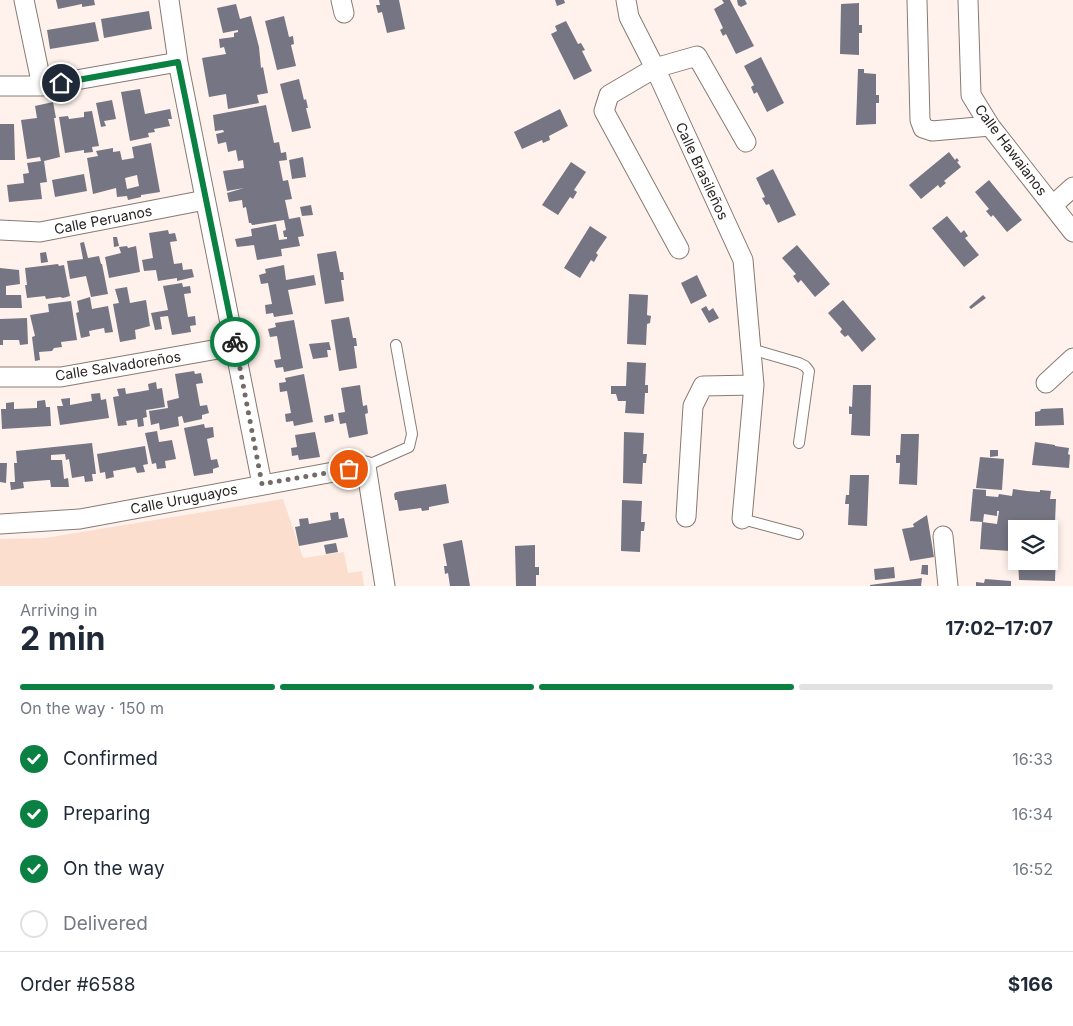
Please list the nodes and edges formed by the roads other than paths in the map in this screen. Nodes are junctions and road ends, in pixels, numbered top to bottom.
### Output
1 (24, 0) edge
2 (626, 0) edge
3 (917, 0) edge
4 (968, 0) edge
5 (174, 1) edge
6 (178, 62) junction
7 (655, 68) junction
8 (0, 86) edge
9 (42, 86) junction
10 (990, 126) junction
11 (746, 142) dead end
12 (1073, 187) edge
13 (205, 200) junction
14 (1053, 205) junction
15 (0, 230) edge
16 (1073, 232) edge
17 (679, 249) dead end
18 (396, 345) dead end
19 (235, 346) junction
20 (751, 350) junction
21 (1073, 358) edge
22 (0, 377) edge
23 (1046, 383) dead end
24 (754, 385) junction
25 (799, 443) dead end
26 (366, 466) junction
27 (262, 484) junction
28 (686, 517) dead end
29 (742, 519) joint
30 (0, 524) edge
31 (798, 534) dead end
32 (943, 536) dead end
33 (385, 586) edge
34 (948, 586) edge

1 - 9 street
2 - 7 street, Calle Brasileños
3 - 10 street
4 - 10 street, Calle Hawaianos
5 - 6 street
6 - 9 street
6 - 13 street
7 - 11 street
7 - 17 street
7 - 20 street, Calle Brasileños
8 - 9 street
10 - 14 street, Calle Hawaianos
12 - 14 street
13 - 15 street, Calle Peruanos
13 - 19 street
14 - 16 street, Calle Hawaianos
18 - 26 lane
19 - 22 street, Calle Salvadoreños
19 - 27 street
20 - 24 street, Calle Brasileños
20 - 25 lane
21 - 23 street
24 - 28 street
24 - 29 street, Calle Brasileños
26 - 27 street, Calle Uruguayos
26 - 33 street
27 - 30 street, Calle Uruguayos
29 - 31 lane, Calle Brasileños
32 - 34 street

